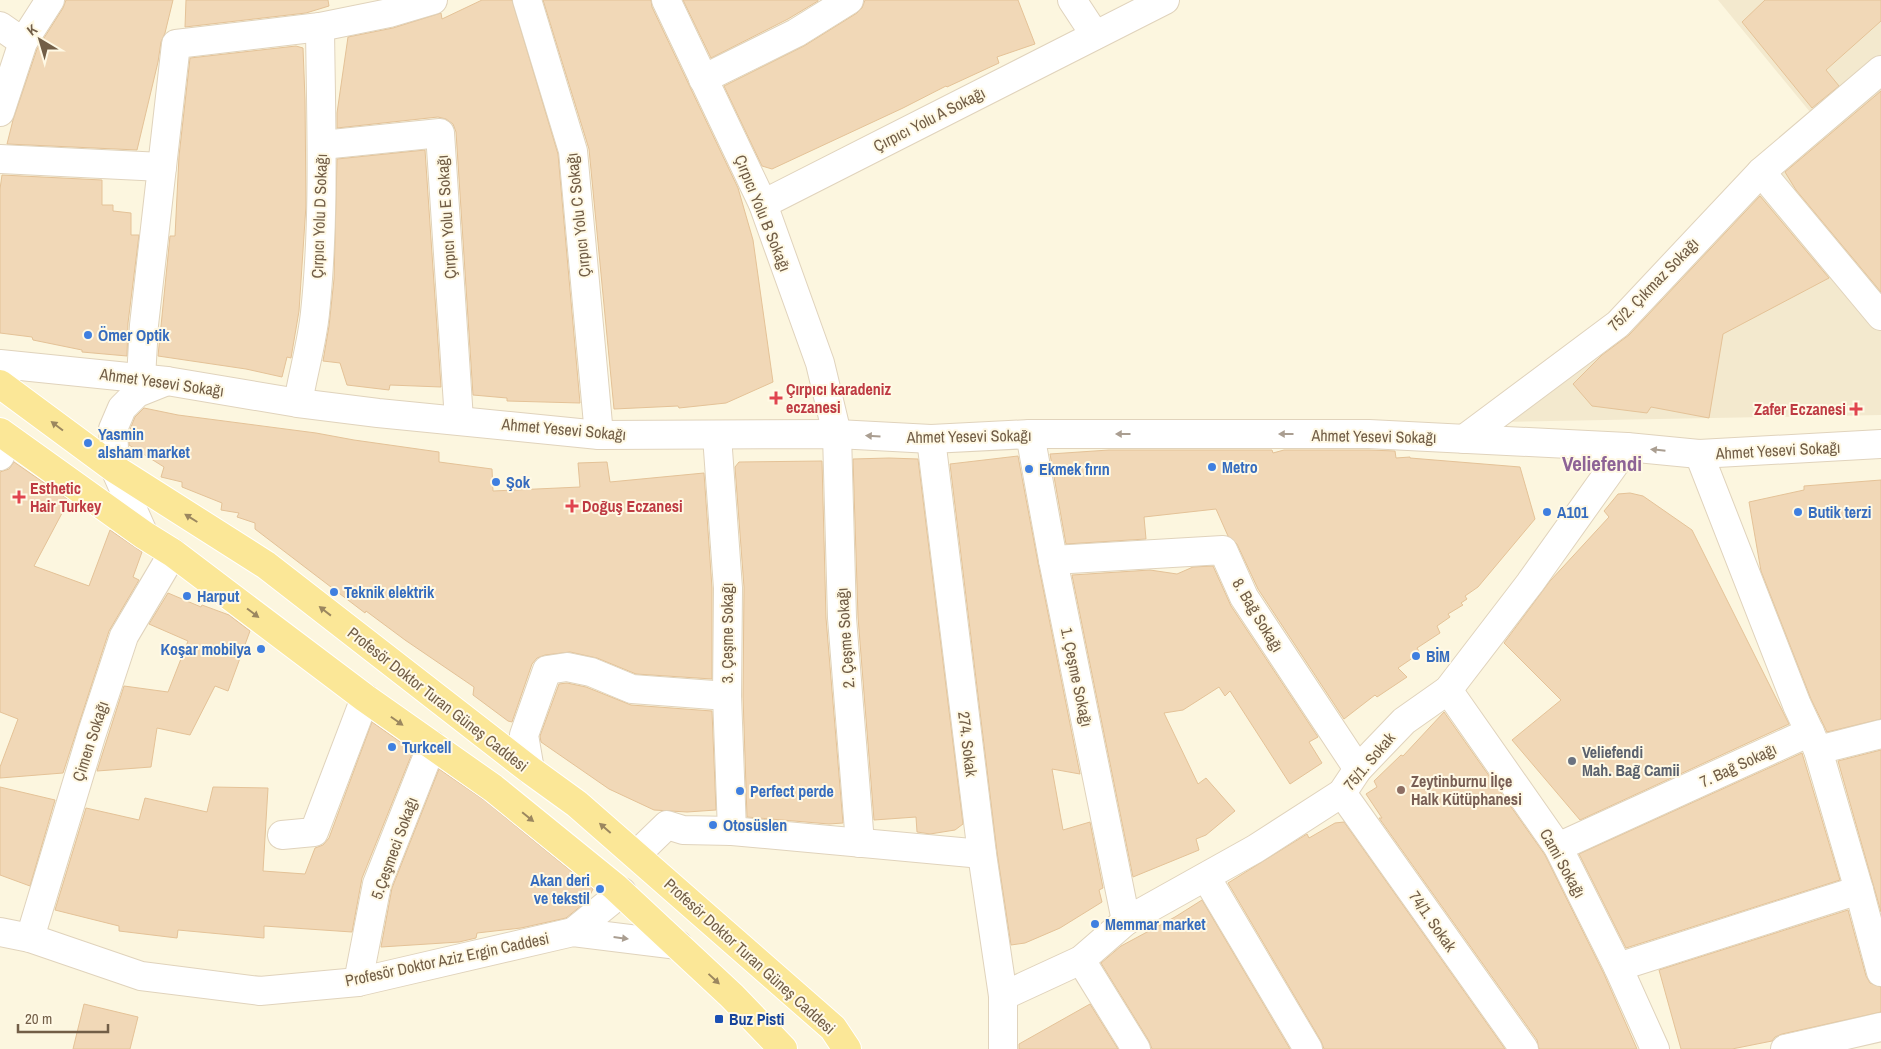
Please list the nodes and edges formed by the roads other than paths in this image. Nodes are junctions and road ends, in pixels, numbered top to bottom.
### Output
1 (50, 0) edge
2 (433, 0) edge
3 (527, 0) edge
4 (666, 0) edge
5 (849, 0) edge
6 (1072, 0) edge
7 (1165, 0) edge
8 (0, 26) edge
9 (320, 27) junction
10 (1095, 35) junction
11 (23, 42) junction
12 (1881, 70) edge
13 (703, 79) junction
14 (0, 112) edge
15 (322, 146) junction
16 (0, 159) edge
17 (162, 167) junction
18 (1761, 172) junction
19 (763, 204) junction
20 (1881, 316) edge
21 (0, 364) edge
22 (140, 378) junction
23 (167, 381) junction
24 (0, 384) edge
25 (298, 402) junction
26 (459, 420) junction
27 (837, 434) junction
28 (1030, 434) junction
29 (598, 435) junction
30 (717, 436) junction
31 (931, 439) junction
32 (1464, 439) junction
33 (3, 442) edge
34 (1881, 444) edge
35 (1626, 447) junction
36 (1699, 454) junction
37 (115, 469) junction
38 (144, 535) junction
39 (173, 553) junction
40 (1053, 560) junction
41 (1448, 690) junction
42 (727, 696) junction
43 (365, 698) junction
44 (1881, 734) edge
45 (1814, 741) junction
46 (432, 745) junction
47 (1358, 769) junction
48 (530, 770) junction
49 (1342, 794) junction
50 (732, 830) junction
51 (282, 835) dead end
52 (860, 843) junction
53 (1558, 847) junction
54 (982, 854) junction
55 (636, 855) junction
56 (1206, 878) junction
57 (1860, 890) junction
58 (622, 892) junction
59 (1126, 920) junction
60 (0, 932) edge
61 (572, 932) junction
62 (30, 938) junction
63 (678, 945) junction
64 (1081, 960) junction
65 (1618, 967) junction
66 (1881, 972) edge
67 (358, 982) junction
68 (1003, 996) junction
69 (1881, 1027) edge
70 (1522, 1048) edge
71 (783, 1049) edge
72 (847, 1049) edge
73 (1003, 1049) edge
74 (1136, 1049) edge
75 (1308, 1049) edge
76 (1654, 1049) edge
77 (1785, 1049) edge

1 - 11 street
2 - 9 street
3 - 29 street, Çırpıcı Yolu C Sokağı
4 - 13 street, Çırpıcı Yolu B Sokağı
5 - 13 street
6 - 10 street
7 - 10 street, Çırpıcı Yolu A Sokağı
8 - 11 street
9 - 15 street, Çırpıcı Yolu D Sokağı
9 - 17 street
10 - 19 street, Çırpıcı Yolu A Sokağı
11 - 14 street
12 - 18 street, 75/2. Çıkmaz Sokağı
13 - 19 street, Çırpıcı Yolu B Sokağı
15 - 25 street, Çırpıcı Yolu D Sokağı
15 - 26 street, Çırpıcı Yolu E Sokağı
16 - 17 street
17 - 22 street
18 - 20 street
18 - 32 street, 75/2. Çıkmaz Sokağı
19 - 27 street, Çırpıcı Yolu B Sokağı
21 - 22 street, Ahmet Yesevi Sokağı
22 - 23 street, Ahmet Yesevi Sokağı
23 - 25 street, Ahmet Yesevi Sokağı
23 - 37 street
37 -> 24 main road, Profesör Doktor Turan Güneş Caddesi
25 - 26 street, Ahmet Yesevi Sokağı
26 - 29 street, Ahmet Yesevi Sokağı
27 - 30 street, Ahmet Yesevi Sokağı
31 -> 27 street, Ahmet Yesevi Sokağı
27 - 52 street, 2. Çeşme Sokağı
28 - 31 street, Ahmet Yesevi Sokağı
32 -> 28 street, Ahmet Yesevi Sokağı
28 - 40 street, 1. Çeşme Sokağı
29 - 30 street, Ahmet Yesevi Sokağı
30 - 42 street, 3. Çeşme Sokağı
31 - 54 street, 274. Sokak
32 - 35 street, Ahmet Yesevi Sokağı
33 - 38 main road
34 - 36 street, Ahmet Yesevi Sokağı
36 -> 35 street, Ahmet Yesevi Sokağı
35 - 41 street, 75/1. Sokak
36 - 45 street
37 - 38 street
48 -> 37 main road, Profesör Doktor Turan Güneş Caddesi
38 - 39 main road
39 -> 43 main road
39 - 62 street, Çimen Sokağı
40 - 47 street, 8. Bağ Sokağı
40 - 59 street, 1. Çeşme Sokağı
41 - 47 street, 75/1. Sokak
41 - 53 street, Cami Sokağı
42 - 48 street
42 - 50 street, 3. Çeşme Sokağı
43 -> 46 main road
43 - 51 street
44 - 45 street, 7. Bağ Sokağı
45 - 53 street, 7. Bağ Sokağı
45 - 57 street
46 -> 58 main road
46 - 67 street, 5.Çeşmeci Sokağı
47 - 49 street, 75/1. Sokak
55 -> 48 main road, Profesör Doktor Turan Güneş Caddesi
49 - 56 street, 75/1. Sokak
49 - 70 street, 74/1. Sokak
50 - 52 street
50 - 55 street
52 - 54 street
53 - 65 street, Cami Sokağı
54 - 68 street, 274. Sokak
55 - 72 main road, Profesör Doktor Turan Güneş Caddesi
56 - 59 street, 75/1. Sokak
56 - 75 street
57 - 65 street
57 - 66 street
58 - 61 street
58 - 63 main road
59 - 64 street, 75/1. Sokak
60 - 62 street, Profesör Doktor Aziz Ergin Caddesi
61 -> 63 street
61 - 67 street, Profesör Doktor Aziz Ergin Caddesi
62 - 67 street, Profesör Doktor Aziz Ergin Caddesi
63 -> 71 main road
64 - 68 street, 75/1. Sokak
64 - 74 street
65 - 76 street, Cami Sokağı
68 - 73 street, 274. Sokak
69 - 77 street

